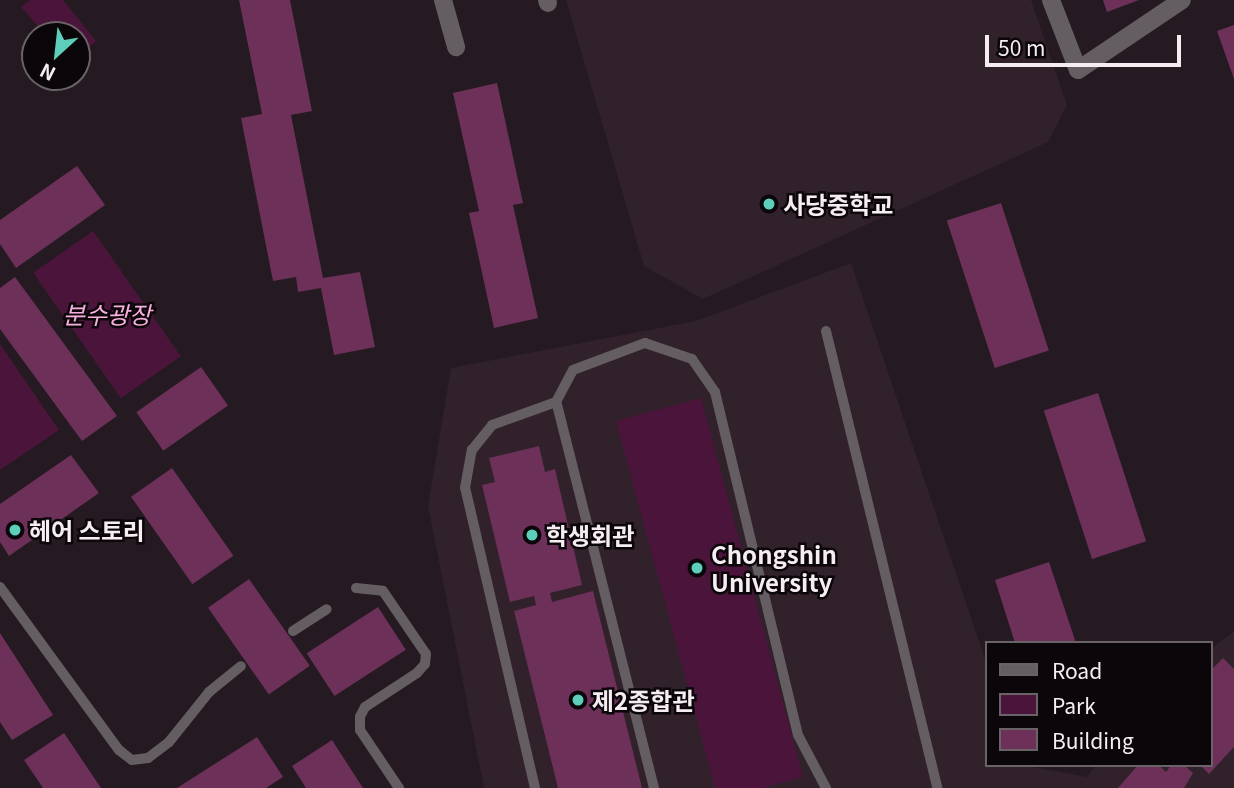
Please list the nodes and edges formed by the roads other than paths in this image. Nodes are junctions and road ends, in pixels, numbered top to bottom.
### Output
1 (443, 0) edge
2 (1051, 0) edge
3 (1182, 0) edge
4 (456, 47) dead end
5 (826, 331) dead end
6 (556, 402) junction
7 (0, 587) edge
8 (356, 588) dead end
9 (327, 609) dead end
10 (293, 631) dead end
11 (241, 666) dead end
12 (399, 788) edge
13 (535, 788) edge
14 (654, 788) edge
15 (826, 788) edge
16 (937, 788) edge

1 - 4 street
2 - 3 street
5 - 16 lane
6 - 13 lane
6 - 14 lane
6 - 15 lane
7 - 11 lane
8 - 12 lane
9 - 10 lane

